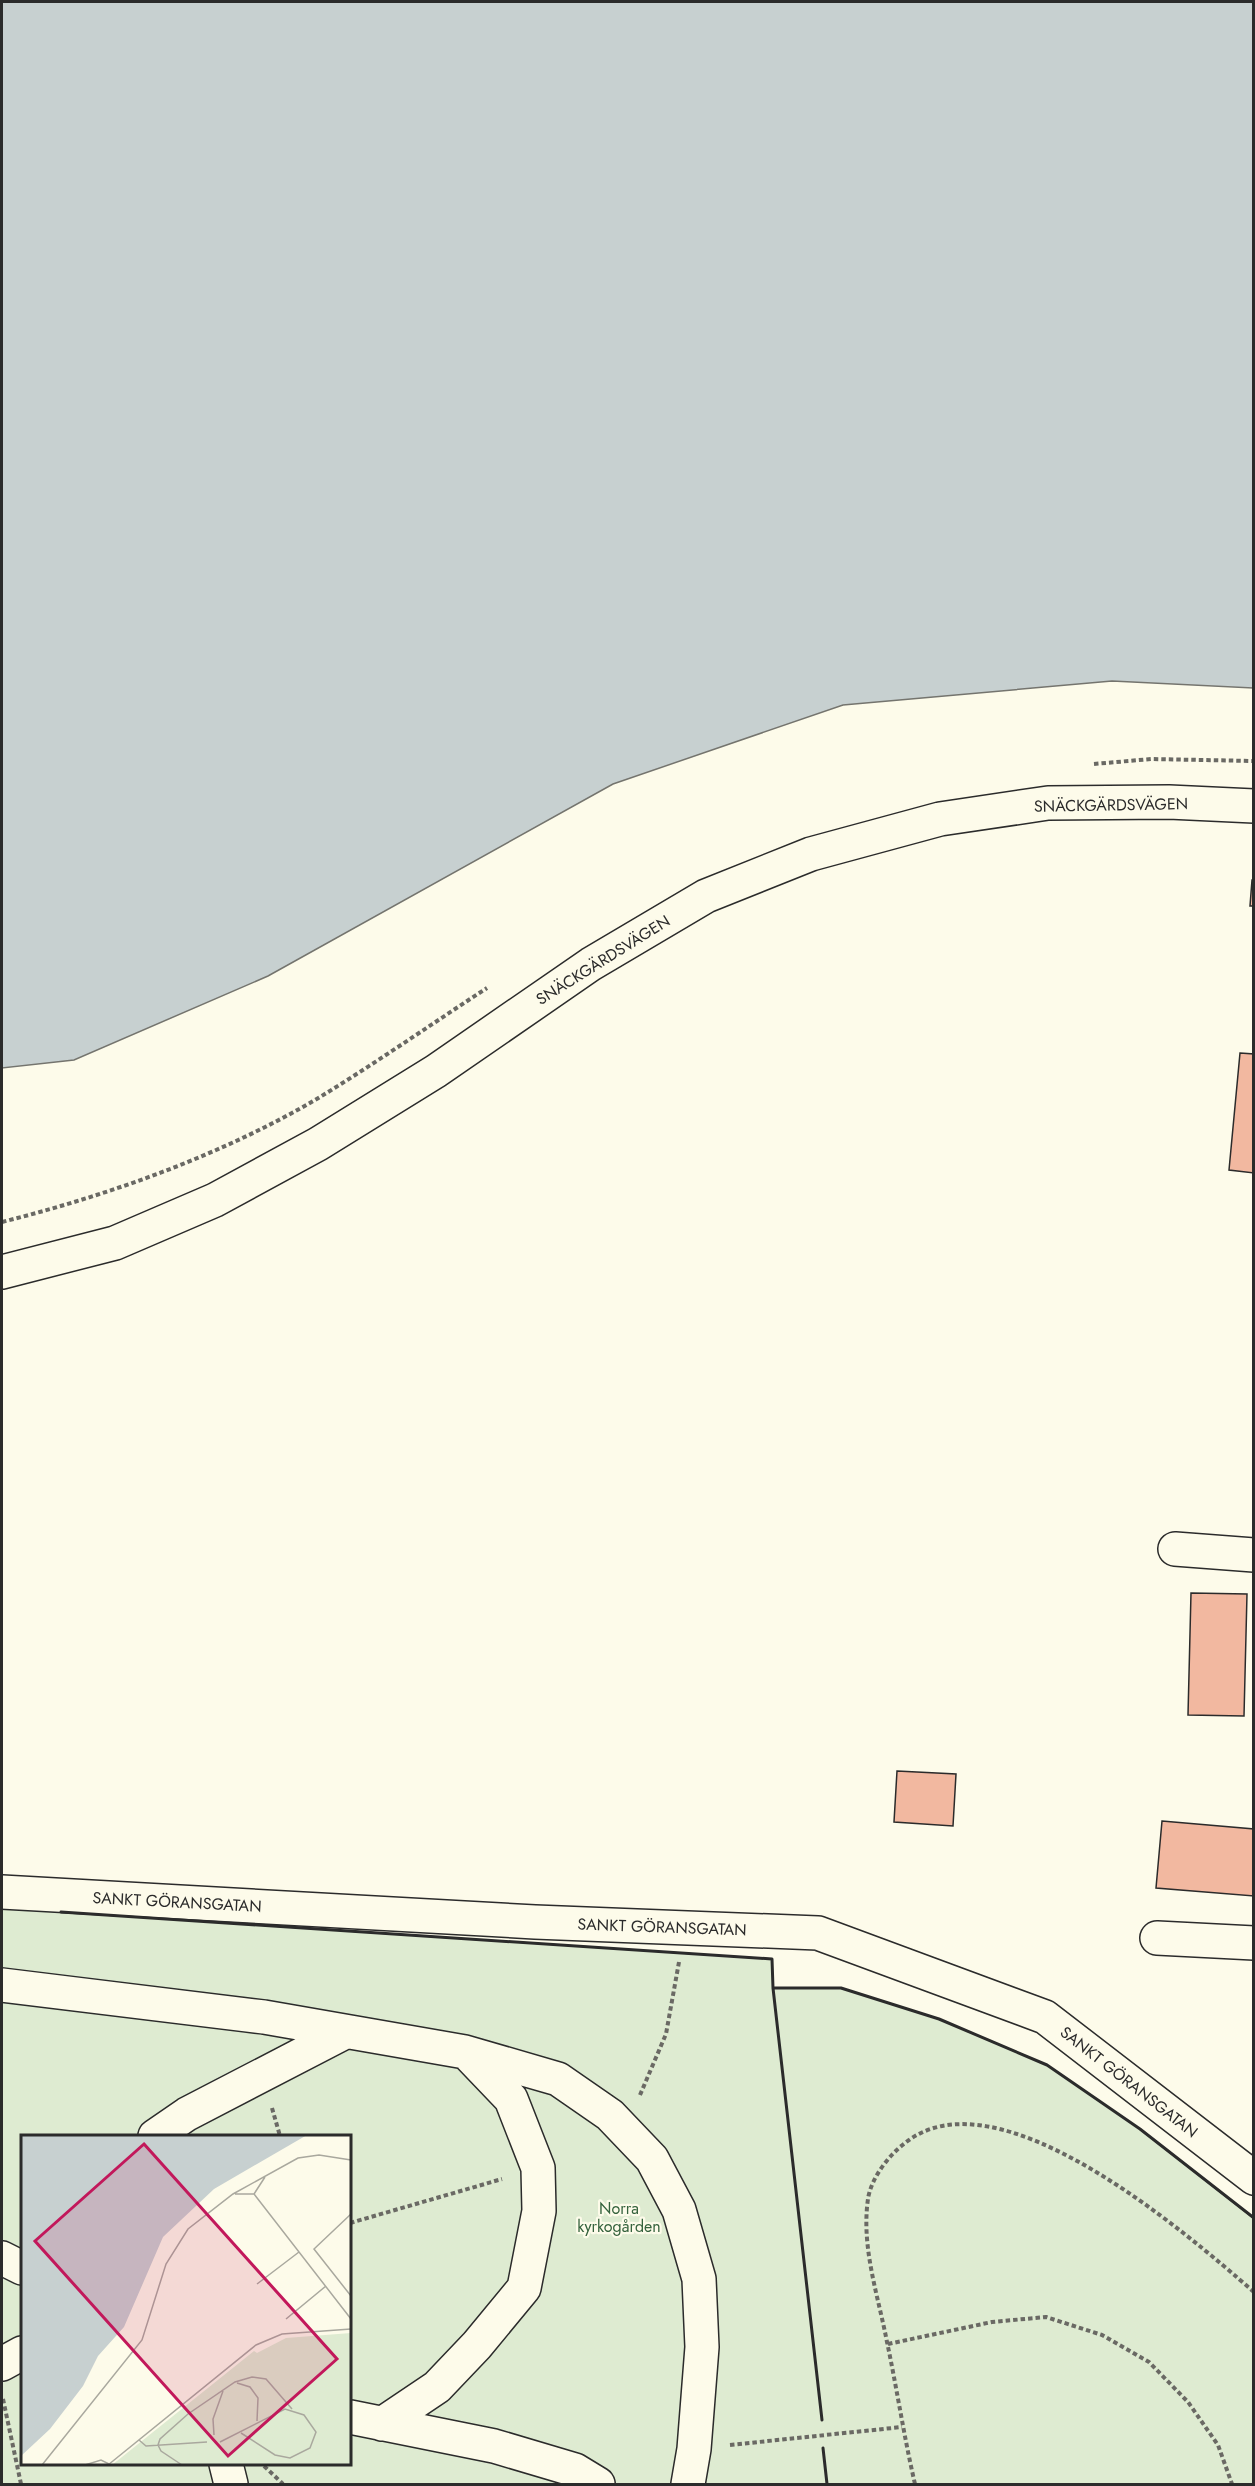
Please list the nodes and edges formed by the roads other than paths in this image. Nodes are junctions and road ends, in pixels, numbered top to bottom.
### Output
1 (1254, 806) edge
2 (2, 1272) edge
3 (1175, 1549) dead end
4 (1254, 1555) edge
5 (2, 1892) edge
6 (1157, 1938) dead end
7 (1254, 1943) edge
8 (2, 1985) edge
9 (345, 2032) junction
10 (465, 2052) junction
11 (156, 2135) edge
12 (1254, 2178) edge
13 (2, 2258) edge
14 (21, 2268) edge
15 (21, 2354) edge
16 (2, 2364) edge
17 (351, 2418) edge
18 (382, 2424) junction
19 (226, 2465) edge
20 (231, 2484) edge
21 (598, 2484) edge
22 (688, 2484) edge

1 - 2 street, SNÄCKGÄRDSVÄGEN
3 - 4 street
5 - 12 street, SANKT GÖRANSGATAN
6 - 7 street
8 - 9 street
9 - 10 street
9 - 11 street
10 - 18 street
10 - 22 street
13 - 14 street
15 - 16 street
17 - 18 street
18 - 21 street
19 - 20 street

